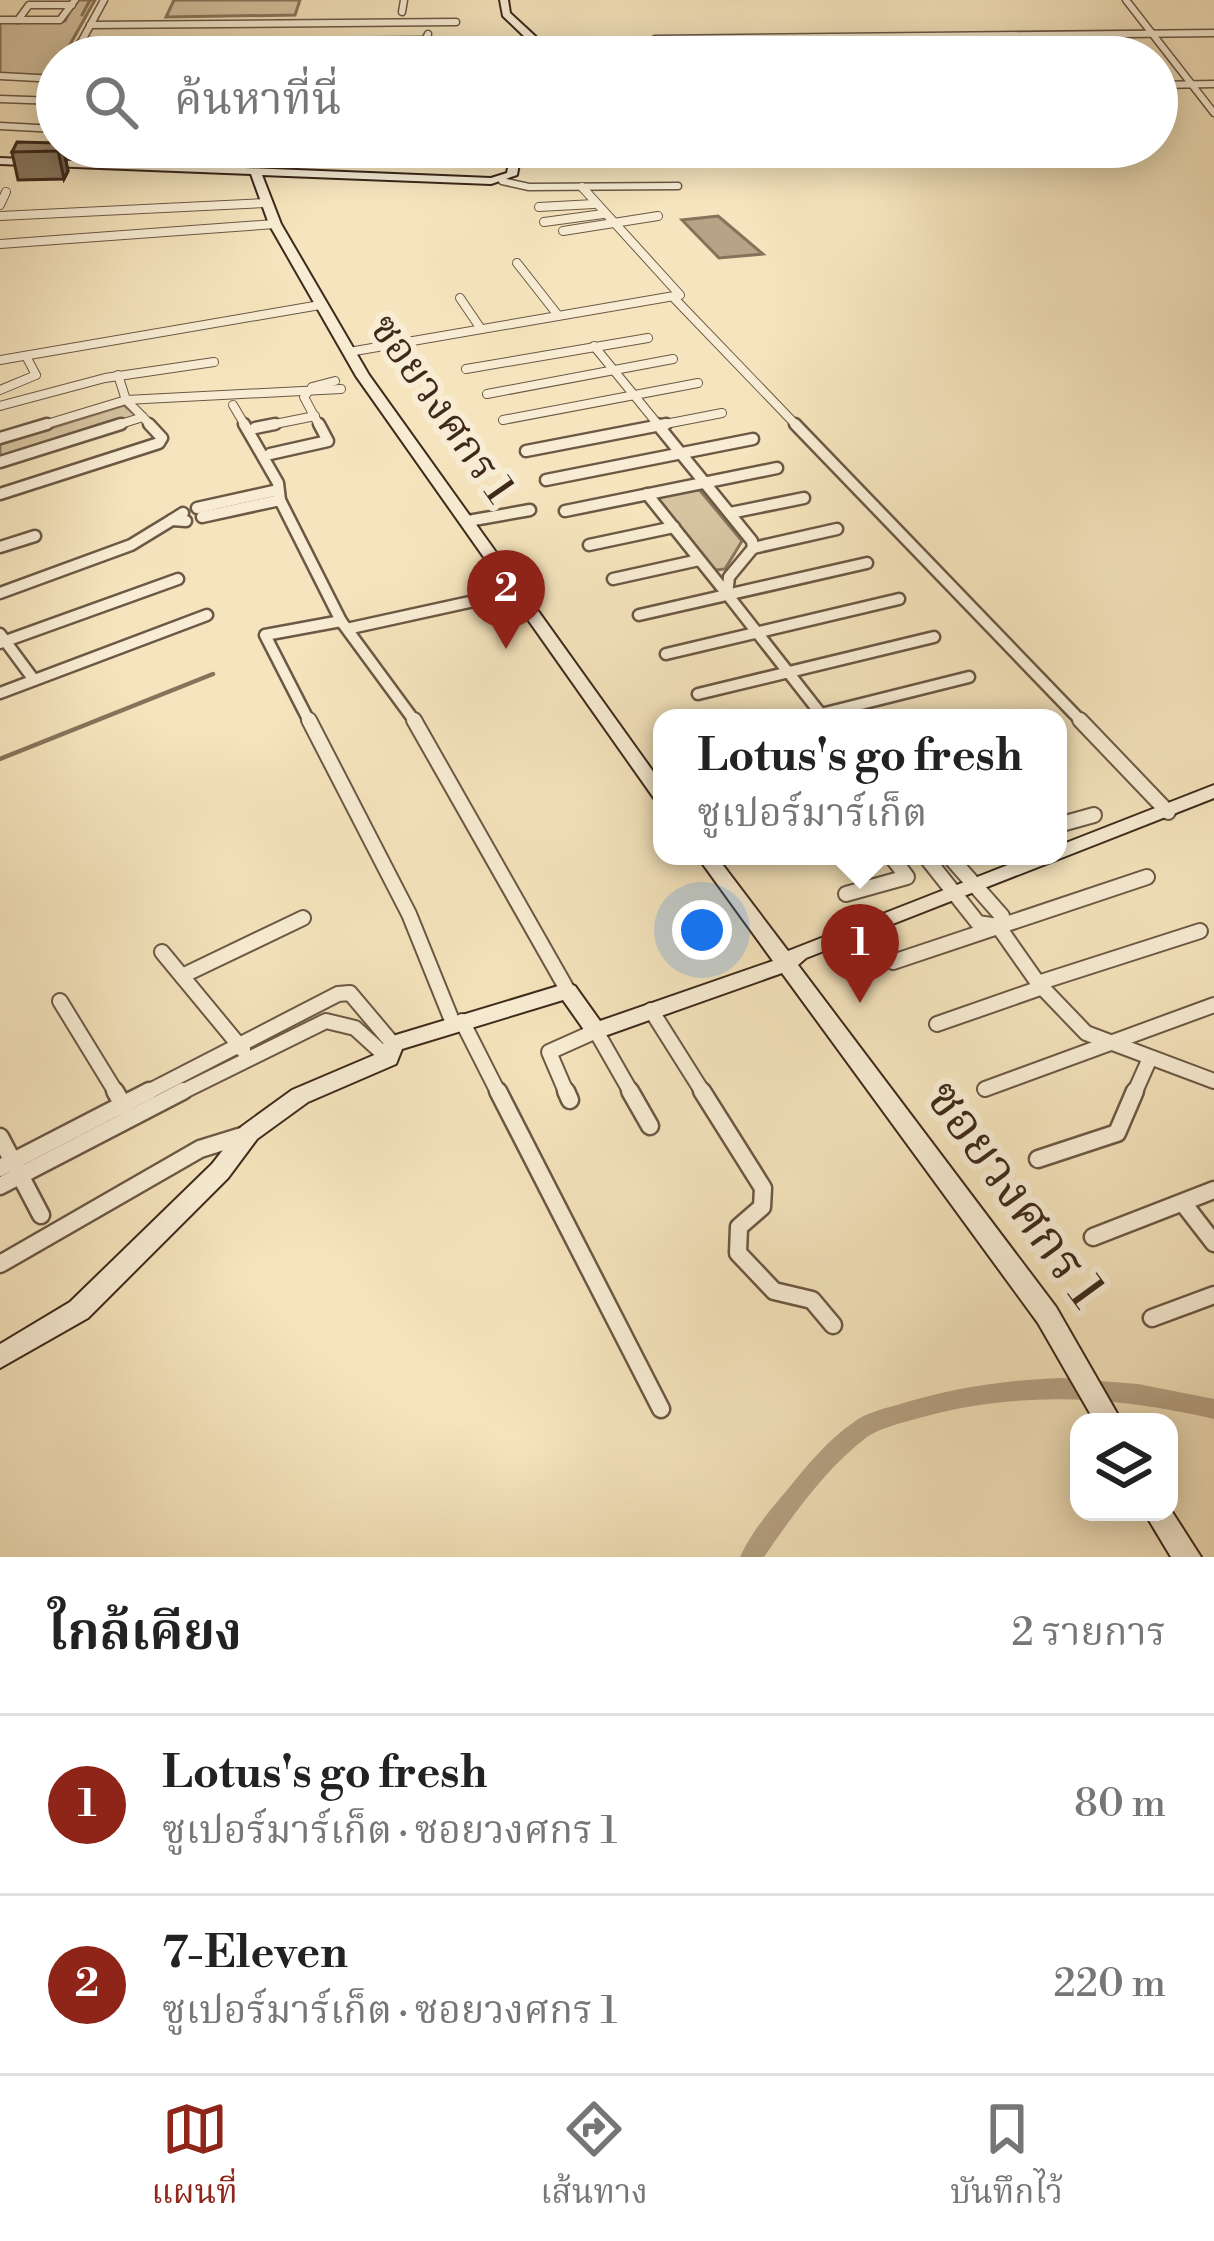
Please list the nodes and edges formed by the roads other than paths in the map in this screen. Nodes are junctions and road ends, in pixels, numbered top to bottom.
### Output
1 (104, 0) edge
2 (404, 0) edge
3 (504, 0) edge
4 (1126, 0) edge
5 (74, 2) edge
6 (402, 12) dead end
7 (0, 20) edge
8 (18, 20) junction
9 (434, 22) junction
10 (456, 22) dead end
11 (90, 26) junction
12 (1214, 33) edge
13 (1153, 34) junction
14 (84, 36) edge
15 (427, 36) edge
16 (530, 36) edge
17 (954, 36) edge
18 (1178, 65) edge
19 (0, 76) edge
20 (36, 78) edge
21 (1214, 84) edge
22 (1178, 85) edge
23 (1194, 85) junction
24 (0, 98) edge
25 (36, 100) edge
26 (1214, 113) edge
27 (0, 126) edge
28 (36, 128) edge
29 (0, 161) edge
30 (36, 163) edge
31 (138, 168) edge
32 (513, 168) edge
33 (256, 174) junction
34 (502, 181) junction
35 (678, 186) dead end
36 (583, 190) junction
37 (6, 192) dead end
38 (626, 200) dead end
39 (266, 203) junction
40 (0, 205) edge
41 (593, 205) junction
42 (539, 208) dead end
43 (602, 214) junction
44 (0, 215) edge
45 (658, 216) dead end
46 (544, 222) dead end
47 (611, 223) junction
48 (275, 224) junction
49 (563, 231) dead end
50 (0, 244) edge
51 (518, 263) dead end
52 (673, 297) junction
53 (460, 298) dead end
54 (320, 305) junction
55 (557, 314) junction
56 (479, 326) junction
57 (648, 338) dead end
58 (593, 346) junction
59 (349, 352) junction
60 (27, 358) junction
61 (673, 359) dead end
62 (0, 360) edge
63 (214, 362) dead end
64 (466, 369) dead end
65 (614, 369) junction
66 (118, 376) junction
67 (350, 383) junction
68 (698, 383) dead end
69 (0, 390) edge
70 (304, 392) junction
71 (487, 394) dead end
72 (634, 395) junction
73 (126, 400) junction
74 (233, 405) dead end
75 (0, 406) edge
76 (722, 413) dead end
77 (315, 416) junction
78 (143, 417) junction
79 (503, 420) dead end
80 (655, 426) junction
81 (255, 428) dead end
82 (0, 438) edge
83 (753, 440) dead end
84 (526, 452) dead end
85 (678, 453) junction
86 (271, 454) dead end
87 (0, 462) edge
88 (777, 468) dead end
89 (546, 480) dead end
90 (704, 483) junction
91 (0, 494) edge
92 (647, 494) junction
93 (279, 495) junction
94 (804, 498) dead end
95 (530, 510) dead end
96 (565, 511) dead end
97 (199, 513) dead end
98 (730, 513) junction
99 (180, 518) dead end
100 (468, 521) junction
101 (674, 527) junction
102 (837, 529) dead end
103 (35, 536) dead end
104 (590, 545) dead end
105 (0, 548) edge
106 (754, 548) junction
107 (699, 560) junction
108 (867, 563) dead end
109 (178, 579) dead end
110 (613, 579) dead end
111 (520, 591) junction
112 (0, 593) edge
113 (727, 594) junction
114 (899, 599) dead end
115 (207, 615) dead end
116 (639, 615) dead end
117 (346, 625) junction
118 (759, 632) junction
119 (934, 637) dead end
120 (2, 639) edge
121 (666, 654) dead end
122 (788, 672) junction
123 (969, 677) dead end
124 (34, 680) junction
125 (0, 693) edge
126 (698, 694) dead end
127 (817, 709) edge
128 (848, 709) edge
129 (653, 784) edge
130 (1214, 791) edge
131 (1168, 812) junction
132 (1094, 815) dead end
133 (1067, 822) edge
134 (1067, 849) edge
135 (713, 865) edge
136 (898, 865) edge
137 (932, 865) edge
138 (959, 865) edge
139 (1027, 865) edge
140 (1147, 877) dead end
141 (979, 885) junction
142 (846, 895) dead end
143 (954, 895) junction
144 (303, 918) dead end
145 (998, 926) junction
146 (1200, 931) dead end
147 (162, 952) dead end
148 (893, 962) dead end
149 (786, 964) junction
150 (182, 976) junction
151 (1041, 985) junction
152 (568, 991) junction
153 (60, 1001) dead end
154 (1214, 1005) edge
155 (651, 1010) junction
156 (458, 1022) junction
157 (937, 1024) dead end
158 (596, 1031) junction
159 (1108, 1044) junction
160 (243, 1050) junction
161 (391, 1051) junction
162 (1150, 1058) junction
163 (1214, 1081) edge
164 (985, 1089) dead end
165 (570, 1100) dead end
166 (129, 1111) junction
167 (650, 1126) dead end
168 (249, 1133) junction
169 (0, 1137) edge
170 (1038, 1159) dead end
171 (12, 1168) edge
172 (0, 1186) edge
173 (1214, 1190) edge
174 (1184, 1203) junction
175 (41, 1215) dead end
176 (1094, 1237) dead end
177 (1214, 1243) edge
178 (0, 1264) edge
179 (1214, 1295) edge
180 (1152, 1318) dead end
181 (833, 1325) dead end
182 (0, 1357) edge
183 (661, 1409) dead end
184 (1104, 1413) edge
185 (1163, 1521) edge
186 (1187, 1557) edge

1 - 11 street
2 - 6 street
3 - 16 street
4 - 13 street
5 - 8 street
5 - 8 street
7 - 8 street
9 - 10 street
9 - 11 street
9 - 15 street
11 - 14 street
12 - 13 street
13 - 17 street
18 - 23 street
19 - 20 street
21 - 23 street
22 - 23 street
23 - 26 street
24 - 25 street
27 - 28 street
29 - 30 street
31 - 33 street
32 - 34 street
33 - 34 street
33 - 39 street, ซอยวงศกร 1
34 - 36 street
35 - 36 street
36 - 38 street
36 - 41 street
37 - 40 street
39 - 44 street
39 - 48 street, ซอยวงศกร 1
41 - 42 street
41 - 43 street
43 - 46 street
43 - 47 street
45 - 47 street
47 - 49 street
47 - 52 street
48 - 50 street
48 - 54 street, ซอยวงศกร 1
51 - 55 street
52 - 55 street
52 - 131 street
53 - 56 street
54 - 59 street, ซอยวงศกร 1
54 - 60 street
55 - 56 street
56 - 59 street
57 - 58 street
58 - 64 street
58 - 65 street
59 - 67 street, ซอยวงศกร 1
60 - 62 street
60 - 69 street
61 - 65 street
63 - 66 street
65 - 71 street
65 - 72 street
66 - 73 street
66 - 75 street
67 - 70 street
67 - 100 street, ซอยวงศกร 1
68 - 72 street
70 - 73 street
70 - 77 street
72 - 79 street
72 - 80 street
73 - 78 street
73 - 82 street
74 - 93 street
76 - 80 street
77 - 81 street
77 - 86 street
78 - 87 street
78 - 91 street
80 - 84 street
80 - 85 street
83 - 85 street
85 - 89 street
85 - 90 street
88 - 90 street
90 - 92 street
90 - 98 street
92 - 96 street
92 - 101 street
93 - 97 street
93 - 117 street
94 - 98 street
95 - 100 street
98 - 106 street
99 - 112 street
100 - 111 street, ซอยวงศกร 1
101 - 104 street
101 - 107 street
102 - 106 street
103 - 105 street
106 - 113 street
107 - 110 street
107 - 113 street
108 - 113 street
109 - 120 street
111 - 117 street
111 - 129 street, ซอยวงศกร 1
113 - 116 street
113 - 118 street
114 - 118 street
115 - 124 street
117 - 152 street
117 - 156 street
118 - 121 street
118 - 122 street
119 - 122 street
120 - 124 street
122 - 126 street
122 - 127 street
123 - 128 street
124 - 125 street
130 - 131 street
131 - 134 street
132 - 133 street
135 - 149 street, ซอยวงศกร 1
136 - 142 street
137 - 143 street
138 - 141 street
139 - 141 street
140 - 145 street
141 - 143 street
141 - 145 street
143 - 145 street
143 - 149 street
144 - 150 street
145 - 148 street
145 - 151 street
146 - 151 street
147 - 150 street
149 - 155 street
149 - 184 street, ซอยวงศกร 1
150 - 160 street
151 - 157 street
151 - 159 street
152 - 156 street
152 - 158 street
153 - 166 street
154 - 159 street
155 - 158 street
155 - 181 street
156 - 161 street
156 - 183 street
158 - 165 street
158 - 167 street
159 - 162 street
159 - 164 street
160 - 161 street
160 - 161 street
160 - 166 street
161 - 168 street
162 - 163 street
162 - 170 street
166 - 171 street
168 - 178 street
168 - 182 street
169 - 171 street
171 - 172 street
171 - 175 street
173 - 174 street
174 - 176 street
174 - 177 street
179 - 180 street
185 - 186 street

